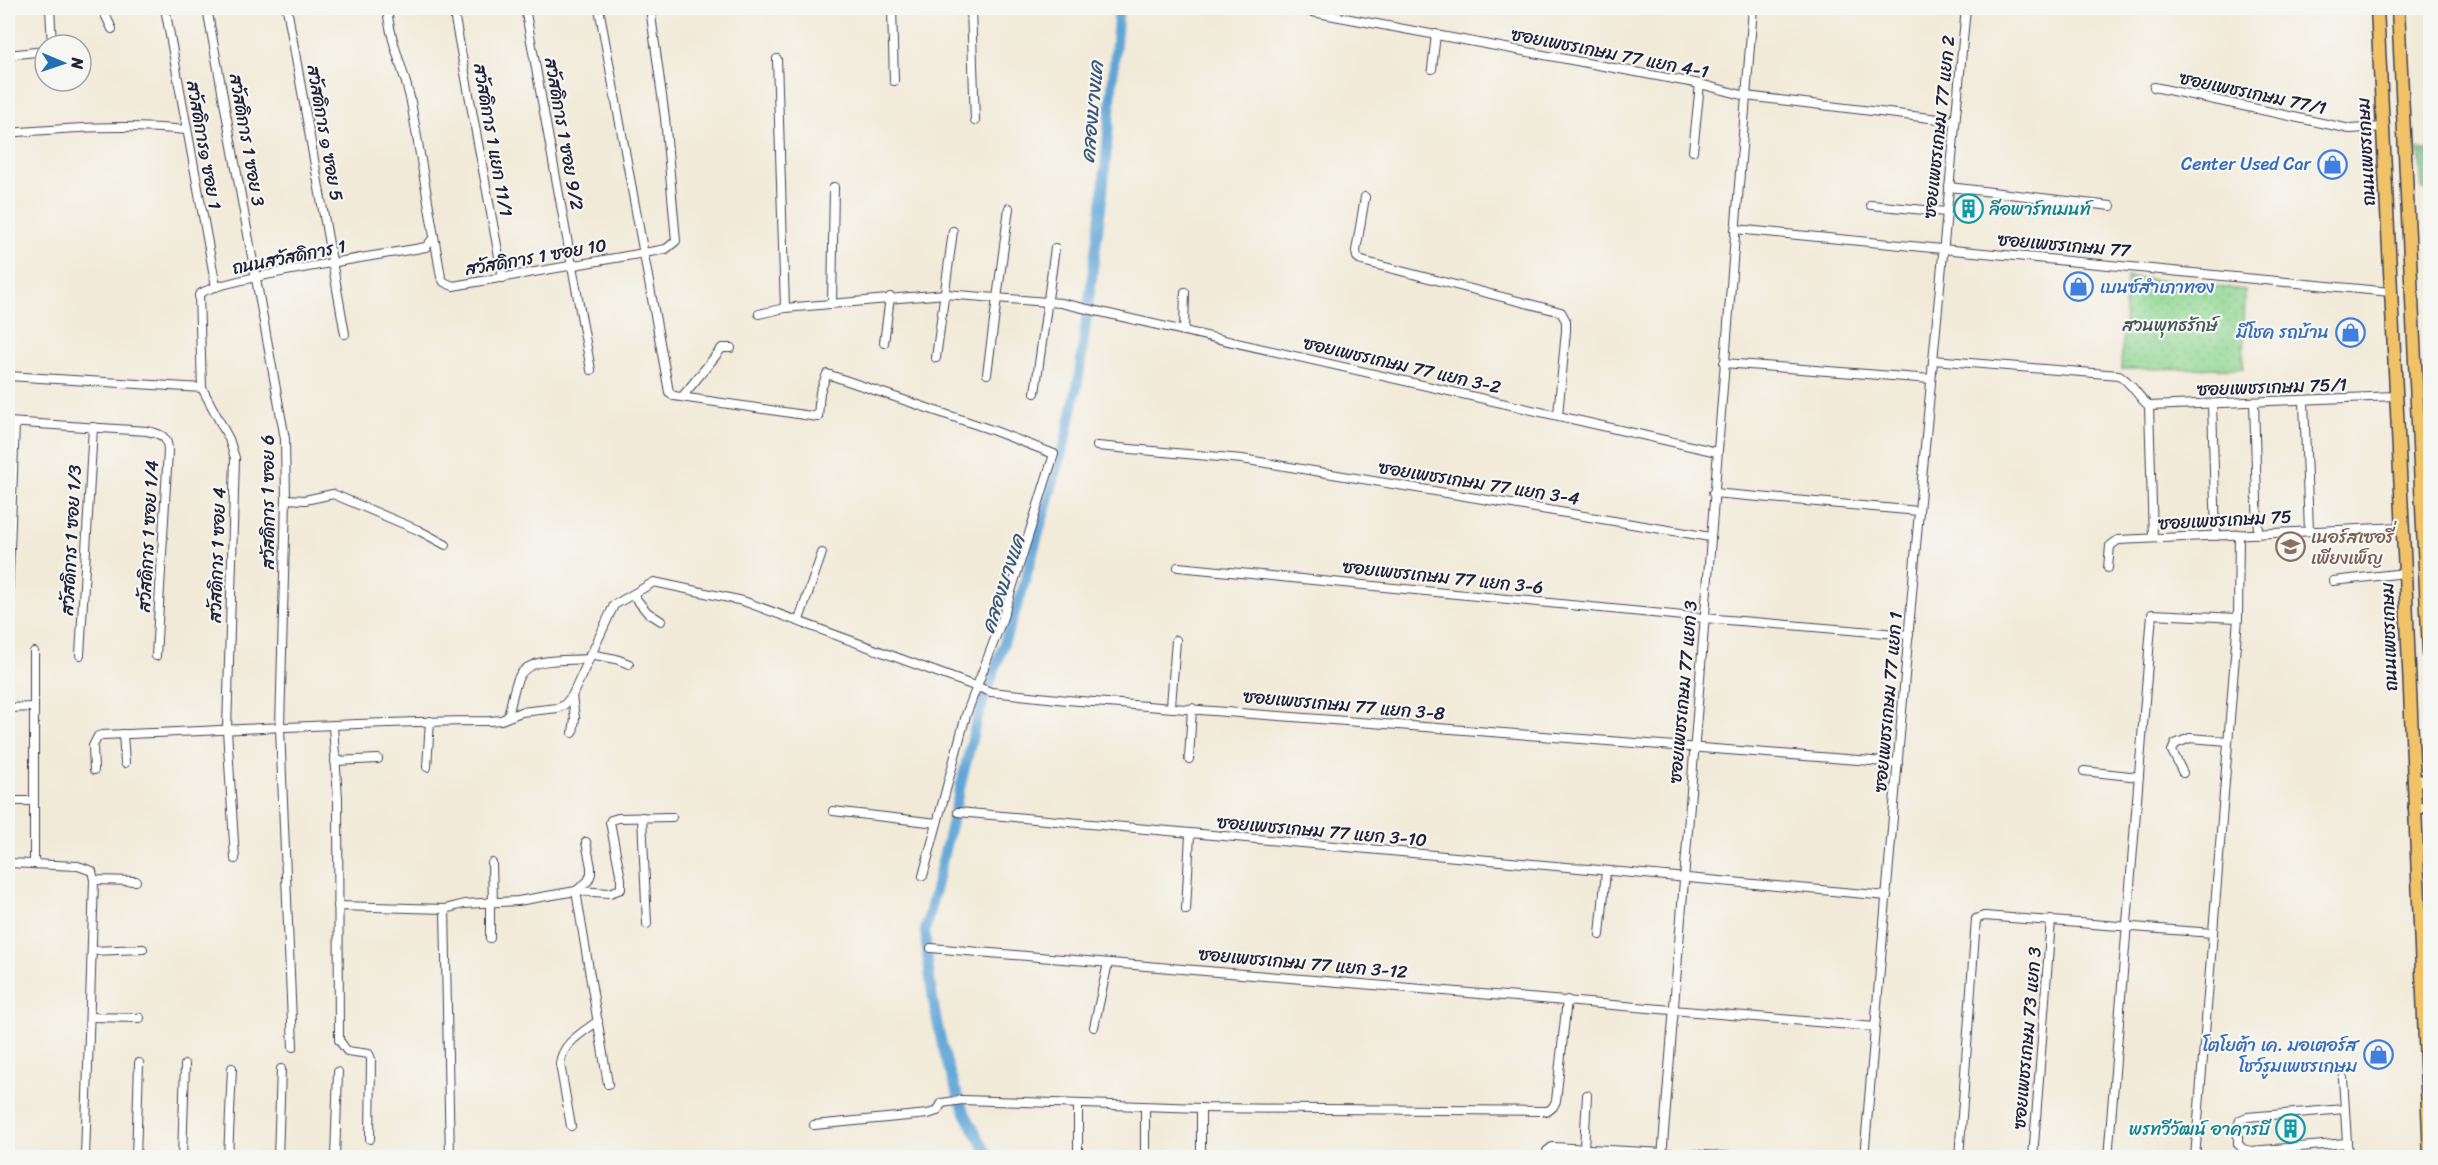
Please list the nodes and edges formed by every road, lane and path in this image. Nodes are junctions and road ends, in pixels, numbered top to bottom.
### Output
1 (50, 8) edge
2 (102, 8) edge
3 (165, 8) edge
4 (207, 8) edge
5 (287, 8) edge
6 (387, 8) edge
7 (453, 8) edge
8 (525, 8) edge
9 (599, 8) edge
10 (650, 8) edge
11 (892, 8) edge
12 (971, 8) edge
13 (1292, 8) edge
14 (1753, 8) edge
15 (1966, 8) edge
16 (2377, 8) edge
17 (2398, 8) edge
18 (112, 29) dead end
19 (51, 33) edge
20 (1436, 34) junction
21 (33, 52) edge
22 (8, 54) edge
23 (777, 59) dead end
24 (1432, 69) dead end
25 (894, 81) dead end
26 (1700, 84) junction
27 (2154, 87) dead end
28 (1746, 96) junction
29 (975, 121) dead end
30 (1955, 121) junction
31 (2383, 127) junction
32 (187, 130) junction
33 (8, 133) edge
34 (1693, 151) dead end
35 (2385, 183) junction
36 (2407, 183) junction
37 (834, 187) dead end
38 (1949, 187) junction
39 (1365, 197) dead end
40 (1870, 206) dead end
41 (2111, 206) dead end
42 (1009, 208) dead end
43 (1946, 212) junction
44 (1735, 230) junction
45 (953, 231) dead end
46 (434, 237) junction
47 (1055, 248) dead end
48 (1942, 250) junction
49 (644, 253) junction
50 (333, 263) junction
51 (573, 266) junction
52 (257, 277) junction
53 (503, 278) junction
54 (216, 287) junction
55 (1185, 292) dead end
56 (2390, 292) junction
57 (945, 294) junction
58 (890, 297) junction
59 (998, 297) junction
60 (1047, 302) junction
61 (832, 303) junction
62 (785, 308) junction
63 (759, 314) dead end
64 (1184, 331) junction
65 (345, 334) dead end
66 (884, 343) dead end
67 (730, 348) dead end
68 (936, 358) dead end
69 (1933, 360) junction
70 (1724, 363) junction
71 (591, 370) dead end
72 (987, 374) dead end
73 (8, 376) edge
74 (1931, 379) junction
75 (202, 388) junction
76 (1035, 393) dead end
77 (2395, 396) junction
78 (682, 397) junction
79 (2304, 400) junction
80 (2254, 402) junction
81 (2212, 404) junction
82 (2149, 406) junction
83 (1558, 416) junction
84 (11, 422) edge
85 (93, 427) junction
86 (1097, 446) dead end
87 (1717, 452) junction
88 (1713, 493) junction
89 (286, 499) junction
90 (1919, 512) junction
91 (2402, 527) junction
92 (2309, 531) junction
93 (2239, 534) junction
94 (2258, 534) junction
95 (2216, 536) junction
96 (1710, 537) junction
97 (2153, 538) junction
98 (446, 545) dead end
99 (822, 553) dead end
100 (1178, 567) dead end
101 (2108, 568) dead end
102 (2405, 573) junction
103 (2333, 581) dead end
104 (633, 595) junction
105 (8, 598) edge
106 (1704, 618) junction
107 (2238, 618) junction
108 (799, 620) junction
109 (661, 621) dead end
110 (1909, 635) junction
111 (1176, 640) dead end
112 (34, 652) dead end
113 (80, 656) dead end
114 (156, 656) dead end
115 (589, 656) junction
116 (629, 664) dead end
117 (2430, 673) edge
118 (975, 686) junction
119 (572, 696) junction
120 (1171, 706) junction
121 (33, 707) junction
122 (8, 708) edge
123 (1192, 708) junction
124 (508, 716) junction
125 (430, 721) junction
126 (333, 726) junction
127 (280, 728) junction
128 (227, 730) junction
129 (573, 733) dead end
130 (123, 734) junction
131 (2228, 741) junction
132 (1694, 748) junction
133 (378, 759) dead end
134 (1189, 759) dead end
135 (335, 761) junction
136 (125, 763) dead end
137 (1898, 763) junction
138 (427, 767) dead end
139 (94, 770) dead end
140 (2084, 771) dead end
141 (2183, 773) dead end
142 (2139, 777) junction
143 (2413, 780) junction
144 (2430, 781) edge
145 (8, 801) edge
146 (33, 801) junction
147 (2430, 807) edge
148 (2414, 808) junction
149 (833, 811) dead end
150 (958, 812) dead end
151 (642, 817) junction
152 (672, 817) dead end
153 (937, 823) junction
154 (1190, 834) junction
155 (586, 842) dead end
156 (235, 860) dead end
157 (8, 863) edge
158 (492, 863) dead end
159 (34, 864) junction
160 (1606, 872) junction
161 (923, 876) dead end
162 (1683, 878) junction
163 (94, 880) junction
164 (136, 881) dead end
165 (576, 891) junction
166 (1887, 896) junction
167 (492, 902) junction
168 (338, 906) junction
169 (445, 909) junction
170 (1186, 910) dead end
171 (2052, 920) junction
172 (646, 924) dead end
173 (2127, 926) junction
174 (2213, 933) junction
175 (1600, 935) dead end
176 (490, 938) dead end
177 (931, 948) dead end
178 (143, 950) dead end
179 (92, 951) junction
180 (1108, 963) junction
181 (1567, 1000) junction
182 (1673, 1009) junction
183 (91, 1017) junction
184 (140, 1018) dead end
185 (598, 1021) junction
186 (1094, 1027) dead end
187 (1875, 1027) junction
188 (292, 1047) dead end
189 (139, 1063) dead end
190 (185, 1065) dead end
191 (232, 1068) dead end
192 (280, 1070) dead end
193 (338, 1072) dead end
194 (2343, 1078) dead end
195 (608, 1084) dead end
196 (1587, 1095) dead end
197 (1078, 1104) junction
198 (1145, 1107) junction
199 (1201, 1108) junction
200 (2345, 1109) junction
201 (814, 1125) dead end
202 (571, 1126) dead end
203 (370, 1139) dead end
204 (2347, 1143) junction
205 (1584, 1148) junction
206 (1662, 1154) edge
207 (85, 1158) edge
208 (136, 1158) edge
209 (182, 1158) edge
210 (228, 1158) edge
211 (278, 1158) edge
212 (335, 1158) edge
213 (450, 1158) edge
214 (1078, 1158) edge
215 (1145, 1158) edge
216 (1201, 1158) edge
217 (1547, 1158) edge
218 (1758, 1158) edge
219 (1864, 1158) edge
220 (1959, 1158) edge
221 (2033, 1158) edge
222 (2108, 1158) edge
223 (2195, 1158) edge
224 (2348, 1158) edge
225 (2430, 1158) edge

1 - 19 street
2 - 18 street
3 - 32 street, สวัสดิการ๑ ซอย 1
4 - 52 street, สวัสดิการ 1 ซอย 3
5 - 50 street, สวัสดิการ ๑ ซอย 5
6 - 46 street
7 - 53 street, สวัสดิการ 1 แยก 11/1
8 - 51 street, สวัสดิการ 1 ซอย 9/2
9 - 49 street
10 - 49 street, สวัสดิการ 1 ซอย 10
11 - 25 street
12 - 29 street
13 - 20 street, ซอยเพชรเกษม 77 แยก 4-1
14 - 28 street, ซอยเพชรเกษม 77 แยก 3
15 - 30 street, ซอยเพชรเกษม 77 แยก 2
16 - 31 main road, ถนนเพชรเกษม
17 - 36 main road
20 - 24 street
20 - 26 street, ซอยเพชรเกษม 77 แยก 4-1
21 - 22 street
23 - 62 street
26 - 28 street, ซอยเพชรเกษม 77 แยก 4-1
26 - 34 street
27 - 31 street, ซอยเพชรเกษม 77/1
28 - 30 street, ซอยเพชรเกษม 77 แยก 4-1
28 - 44 street, ซอยเพชรเกษม 77 แยก 3
30 - 38 street, ซอยเพชรเกษม 77 แยก 2
31 - 35 main road, ถนนเพชรเกษม
32 - 33 street
32 - 54 street, สวัสดิการ๑ ซอย 1
35 - 36 main road
35 - 56 main road, ถนนเพชรเกษม
36 - 117 main road
37 - 61 street
38 - 41 street
38 - 43 street, ซอยเพชรเกษม 77 แยก 2
39 - 83 street
40 - 43 street
42 - 59 street
43 - 48 street, ซอยเพชรเกษม 77 แยก 2
44 - 48 street, ซอยเพชรเกษม 77
44 - 70 street, ซอยเพชรเกษม 77 แยก 3
45 - 57 street
46 - 50 street, ถนนสวัสดิการ 1
46 - 53 street, สวัสดิการ 1 ซอย 10
47 - 60 street
48 - 56 street, ซอยเพชรเกษม 77
48 - 69 street, ซอยเพชรเกษม 77 แยก 1
49 - 51 street, สวัสดิการ 1 ซอย 10
49 - 78 street
50 - 52 street, ถนนสวัสดิการ 1
50 - 65 street, สวัสดิการ ๑ ซอย 5
51 - 53 street, สวัสดิการ 1 ซอย 10
51 - 71 street, สวัสดิการ 1 ซอย 9/2
52 - 54 street, ถนนสวัสดิการ 1
52 - 89 street, สวัสดิการ 1 ซอย 6
54 - 75 street, ถนนสวัสดิการ 1
55 - 64 street
56 - 77 main road, ถนนเพชรเกษม
57 - 58 street, ซอยเพชรเกษม 77 แยก 3-2
57 - 59 street, ซอยเพชรเกษม 77 แยก 3-2
57 - 68 street
58 - 61 street, ซอยเพชรเกษม 77 แยก 3-2
58 - 66 street
59 - 60 street, ซอยเพชรเกษม 77 แยก 3-2
59 - 72 street
60 - 64 street, ซอยเพชรเกษม 77 แยก 3-2
60 - 76 street
61 - 62 street, ซอยเพชรเกษม 77 แยก 3-2
62 - 63 street, ซอยเพชรเกษม 77 แยก 3-2
64 - 83 street, ซอยเพชรเกษม 77 แยก 3-2
67 - 78 street
69 - 74 street, ซอยเพชรเกษม 77 แยก 1
69 - 82 street
70 - 74 street
70 - 87 street, ซอยเพชรเกษม 77 แยก 3
73 - 75 street
74 - 90 street, ซอยเพชรเกษม 77 แยก 1
75 - 128 street, สวัสดิการ 1 ซอย 4
77 - 79 street, ซอยเพชรเกษม 75/1
77 - 91 main road, ถนนเพชรเกษม
78 - 118 street
79 - 80 street, ซอยเพชรเกษม 75/1
79 - 92 street
80 - 81 street, ซอยเพชรเกษม 75/1
80 - 94 street
81 - 82 street, ซอยเพชรเกษม 75/1
81 - 95 street
82 - 97 street
83 - 87 street, ซอยเพชรเกษม 77 แยก 3-2
84 - 85 street
84 - 105 street
85 - 113 street, สวัสดิการ 1 ซอย 1/3
85 - 114 street, สวัสดิการ 1 ซอย 1/4
86 - 96 street, ซอยเพชรเกษม 77 แยก 3-4
87 - 88 street, ซอยเพชรเกษม 77 แยก 3
88 - 90 street
88 - 96 street, ซอยเพชรเกษม 77 แยก 3
89 - 98 street
89 - 127 street, สวัสดิการ 1 ซอย 6
90 - 110 street, ซอยเพชรเกษม 77 แยก 1
91 - 92 street, ซอยเพชรเกษม 75
91 - 102 main road, ถนนเพชรเกษม
92 - 94 street, ซอยเพชรเกษม 75
93 - 94 street, ซอยเพชรเกษม 75
93 - 95 street, ซอยเพชรเกษม 75
93 - 107 street
95 - 97 street, ซอยเพชรเกษม 75
96 - 106 street, ซอยเพชรเกษม 77 แยก 3
97 - 101 street, ซอยเพชรเกษม 75
99 - 108 street
100 - 106 street, ซอยเพชรเกษม 77 แยก 3-6
102 - 103 street
102 - 143 main road, ถนนเพชรเกษม
104 - 108 street, ซอยเพชรเกษม 77 แยก 3-8
104 - 109 street
104 - 115 street, ซอยเพชรเกษม 77 แยก 3-8
106 - 110 street, ซอยเพชรเกษม 77 แยก 3-6
106 - 132 street, ซอยเพชรเกษม 77 แยก 3
107 - 131 street
107 - 142 street
108 - 118 street, ซอยเพชรเกษม 77 แยก 3-8
110 - 137 street, ซอยเพชรเกษม 77 แยก 1
111 - 120 street
112 - 121 street
115 - 116 street
115 - 119 street, ซอยเพชรเกษม 77 แยก 3-8
115 - 124 street
118 - 120 street, ซอยเพชรเกษม 77 แยก 3-8
118 - 153 street
119 - 124 street
119 - 129 street
120 - 123 street, ซอยเพชรเกษม 77 แยก 3-8
121 - 122 street
121 - 146 street
123 - 132 street, ซอยเพชรเกษม 77 แยก 3-8
123 - 134 street
124 - 125 street
125 - 126 street
125 - 138 street
126 - 127 street
126 - 135 street
127 - 128 street
127 - 188 street, สวัสดิการ 1 ซอย 6
128 - 130 street
128 - 156 street, สวัสดิการ 1 ซอย 4
130 - 136 street
130 - 139 street
131 - 141 street
131 - 174 street
132 - 137 street, ซอยเพชรเกษม 77 แยก 3-8
132 - 162 street, ซอยเพชรเกษม 77 แยก 3
133 - 135 street
135 - 168 street
137 - 166 street, ซอยเพชรเกษม 77 แยก 1
140 - 142 street
142 - 173 street
143 - 144 main road
143 - 148 main road, ถนนเพชรเกษม
145 - 146 street
146 - 159 street
147 - 148 main road
148 - 225 main road, ถนนเพชรเกษม
149 - 153 street
150 - 154 street, ซอยเพชรเกษม 77 แยก 3-10
151 - 152 street
151 - 165 street
151 - 172 street
153 - 161 street
154 - 160 street, ซอยเพชรเกษม 77 แยก 3-10
154 - 170 street
155 - 165 street
157 - 159 street
158 - 167 street
159 - 163 street
160 - 162 street, ซอยเพชรเกษม 77 แยก 3-10
160 - 175 street
162 - 166 street, ซอยเพชรเกษม 77 แยก 3-10
162 - 182 street, ซอยเพชรเกษม 77 แยก 3
163 - 164 street
163 - 179 street
165 - 167 street
165 - 185 street
166 - 187 street, ซอยเพชรเกษม 77 แยก 1
167 - 169 street
167 - 176 street
168 - 169 street
168 - 203 street
169 - 213 street
171 - 173 street
171 - 220 street
171 - 221 street, ซอยเพชรเกษม 73 แยก 3
173 - 174 street
173 - 222 street
174 - 223 street
177 - 180 street, ซอยเพชรเกษม 77 แยก 3-12
178 - 179 street
179 - 183 street
180 - 181 street, ซอยเพชรเกษม 77 แยก 3-12
180 - 186 street
181 - 182 street, ซอยเพชรเกษม 77 แยก 3-12
181 - 199 street
182 - 187 street, ซอยเพชรเกษม 77 แยก 3-12
182 - 206 street, ซอยเพชรเกษม 77 แยก 3
183 - 184 street
183 - 207 street
185 - 195 street
185 - 202 street
187 - 219 street, ซอยเพชรเกษม 77 แยก 1
189 - 208 street
190 - 209 street
191 - 210 street
192 - 211 street
193 - 212 street
194 - 200 street
196 - 205 street
197 - 198 street
197 - 201 street
197 - 214 street
198 - 199 street
198 - 215 street
199 - 216 street
200 - 204 street
200 - 204 street
204 - 224 street
205 - 206 street
205 - 217 street
206 - 218 street

